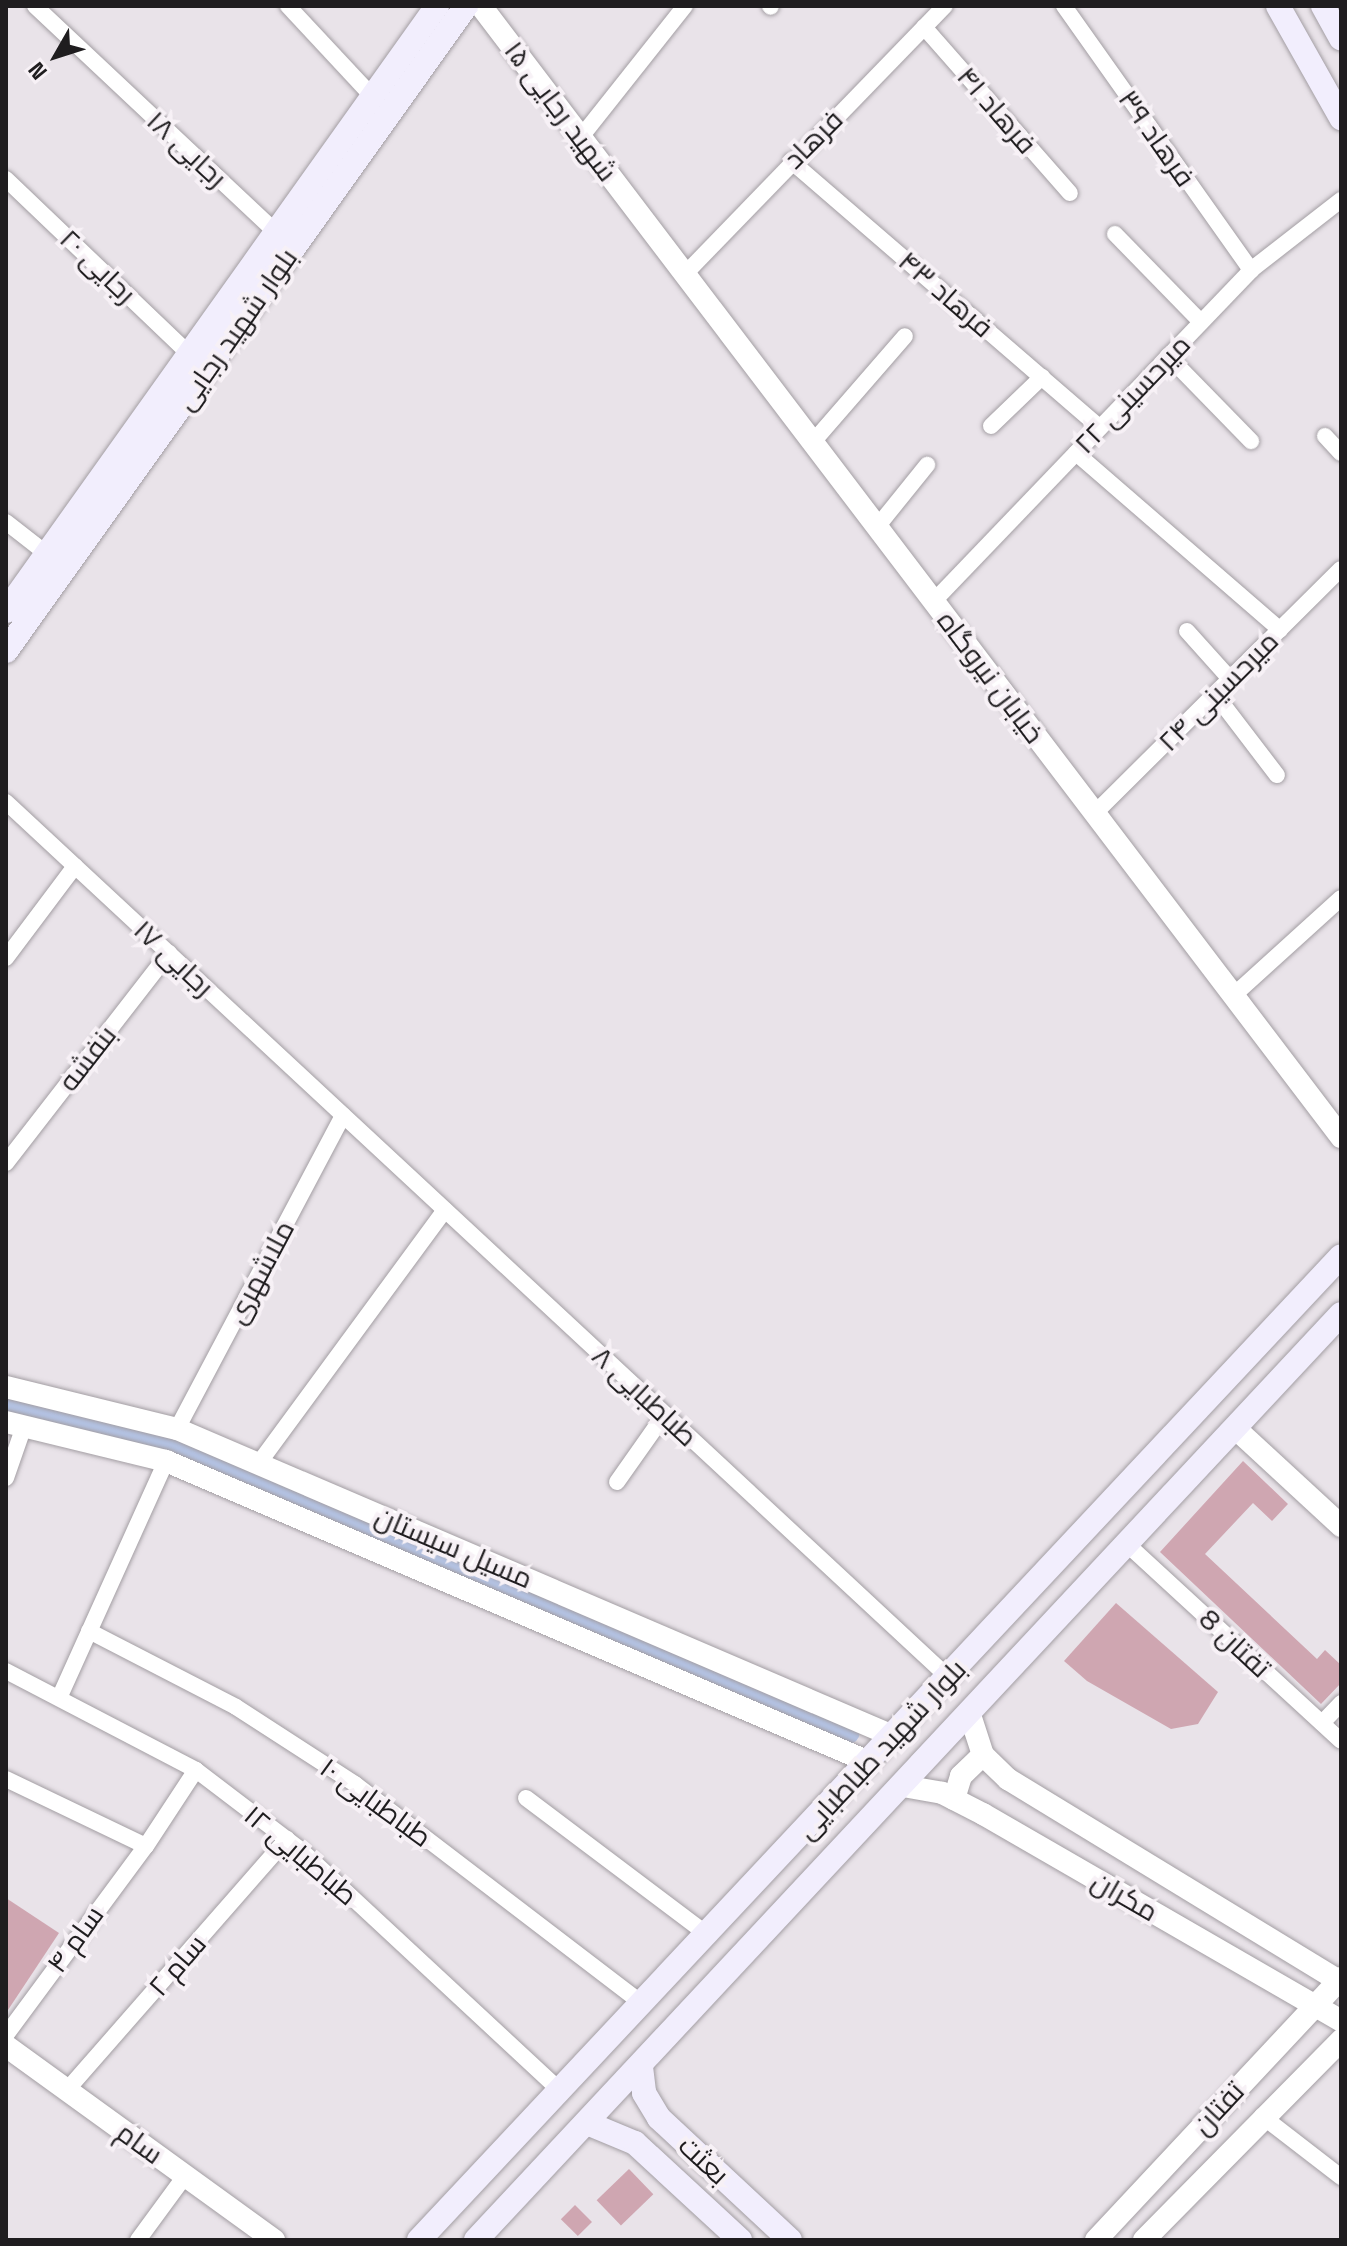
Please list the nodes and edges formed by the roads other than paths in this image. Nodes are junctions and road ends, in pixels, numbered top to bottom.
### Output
1 (35, 6) edge
2 (288, 6) edge
3 (466, 6) edge
4 (481, 6) edge
5 (685, 6) edge
6 (945, 6) edge
7 (1064, 6) edge
8 (1278, 6) edge
9 (1323, 6) edge
10 (434, 7) edge
11 (924, 27) junction
12 (1341, 38) edge
13 (373, 97) junction
14 (1341, 118) edge
15 (581, 137) junction
16 (791, 161) junction
17 (6, 179) edge
18 (1070, 193) dead end
19 (1341, 200) edge
20 (641, 217) joint
21 (276, 232) junction
22 (1115, 234) dead end
23 (1251, 270) junction
24 (685, 274) junction
25 (1201, 322) junction
26 (905, 336) dead end
27 (189, 354) junction
28 (1168, 356) junction
29 (1042, 377) junction
30 (991, 426) dead end
31 (1100, 428) junction
32 (1325, 436) dead end
33 (1251, 441) dead end
34 (813, 442) junction
35 (1076, 453) junction
36 (1341, 453) edge
37 (927, 465) dead end
38 (6, 522) edge
39 (877, 527) junction
40 (56, 561) junction
41 (1341, 569) edge
42 (934, 601) junction
43 (6, 611) edge
44 (1280, 630) junction
45 (1187, 631) dead end
46 (6, 651) edge
47 (1230, 679) junction
48 (1215, 694) junction
49 (1277, 775) dead end
50 (6, 802) edge
51 (1095, 813) junction
52 (75, 866) junction
53 (1341, 898) edge
54 (169, 953) junction
55 (6, 958) edge
56 (1234, 995) junction
57 (343, 1115) junction
58 (1341, 1137) edge
59 (6, 1163) edge
60 (445, 1210) junction
61 (1341, 1256) edge
62 (1341, 1314) edge
63 (6, 1387) edge
64 (665, 1414) junction
65 (15, 1424) edge
66 (177, 1429) junction
67 (1236, 1429) junction
68 (166, 1461) junction
69 (259, 1463) junction
70 (6, 1478) edge
71 (617, 1482) dead end
72 (1341, 1526) edge
73 (1128, 1545) junction
74 (89, 1631) junction
75 (6, 1671) edge
76 (948, 1677) junction
77 (60, 1696) junction
78 (1341, 1703) edge
79 (970, 1715) junction
80 (1322, 1723) junction
81 (893, 1736) junction
82 (1341, 1741) edge
83 (983, 1755) junction
84 (869, 1762) junction
85 (196, 1770) junction
86 (6, 1779) edge
87 (903, 1786) junction
88 (526, 1798) dead end
89 (954, 1799) junction
90 (287, 1839) junction
91 (146, 1846) junction
92 (708, 1935) junction
93 (740, 1961) junction
94 (1340, 1980) edge
95 (643, 2004) junction
96 (1313, 2006) junction
97 (1341, 2021) edge
98 (6, 2035) edge
99 (1341, 2040) edge
100 (6, 2046) edge
101 (641, 2067) junction
102 (67, 2090) junction
103 (560, 2091) junction
104 (1262, 2116) junction
105 (659, 2118) junction
106 (587, 2123) junction
107 (635, 2143) junction
108 (185, 2176) junction
109 (1341, 2177) edge
110 (138, 2240) edge
111 (274, 2240) edge
112 (419, 2240) edge
113 (476, 2240) edge
114 (740, 2240) edge
115 (790, 2240) edge
116 (1096, 2240) edge
117 (1144, 2240) edge

1 - 21 street, رجایی ۱۸
2 - 13 street
3 - 40 main road, بلوار شهید رجایی
4 - 15 street, شهید رجایی ۱۵
5 - 15 street
6 - 11 street, فرهاد
7 - 23 street, فرهاد ۳۹
8 - 14 main road
9 - 12 main road
10 - 13 main road, بلوار شهید رجایی
11 - 16 street, فرهاد
11 - 18 street, فرهاد ۴۱
13 - 21 main road, بلوار شهید رجایی
15 - 20 street, شهید رجایی ۱۵
16 - 24 street, فرهاد
16 - 29 street, فرهاد ۴۳
17 - 27 street, رجایی ۲۰
19 - 23 street, میرحسینی ۲۲
20 - 24 street, خیابان نیروگاه
21 - 27 main road, بلوار شهید رجایی
22 - 25 street
23 - 25 street, میرحسینی ۲۲
24 - 34 street, خیابان نیروگاه
25 - 28 street, میرحسینی ۲۲
26 - 34 street
27 - 40 main road, بلوار شهید رجایی
28 - 31 street, میرحسینی ۲۲
28 - 33 street
29 - 30 street
29 - 31 street, فرهاد ۴۳
31 - 35 street, میرحسینی ۲۲
32 - 36 street
34 - 39 street, خیابان نیروگاه
35 - 42 street, میرحسینی ۲۲
35 - 44 street
37 - 39 street
38 - 40 street
39 - 42 street, خیابان نیروگاه
40 - 43 main road, بلوار شهید رجایی
40 - 46 main road, بلوار شهید رجایی
41 - 44 street, میرحسینی ۲۴
42 - 51 street, خیابان نیروگاه
44 - 47 street, میرحسینی ۲۴
45 - 47 street
47 - 48 street, میرحسینی ۲۴
48 - 49 street
48 - 51 street, میرحسینی ۲۴
50 - 52 street, رجایی ۱۷
51 - 56 street, خیابان نیروگاه
52 - 54 street, رجایی ۱۷
52 - 55 street
53 - 56 street
54 - 57 street, رجایی ۱۷
54 - 59 street, بنفشه
56 - 58 street, خیابان نیروگاه
57 - 60 street, طباطبایی ۸
57 - 66 street, ملاشهری
60 - 64 street, طباطبایی ۸
60 - 69 street
61 - 76 main road, بلوار شهید طباطبایی
62 - 67 main road, بلوار شهید طباطبایی
63 - 66 street, مسیل سیستان
64 - 71 street
64 - 76 street, طباطبایی ۸
65 - 68 street, مسیل سیستان
65 - 70 street
66 - 69 street, مسیل سیستان
67 - 72 street
67 - 73 main road, بلوار شهید طباطبایی
68 - 74 street
68 - 84 street, مسیل سیستان
69 - 81 street, مسیل سیستان
73 - 79 main road, بلوار شهید طباطبایی
73 - 80 street, تفتان 8
74 - 77 street
74 - 95 street, طباطبایی ۱۰
75 - 77 street, طباطبایی ۱۲
76 - 81 main road, بلوار شهید طباطبایی
77 - 85 street, طباطبایی ۱۲
78 - 80 street
79 - 83 street, مکران
79 - 87 main road, بلوار شهید طباطبایی
80 - 82 street, تفتان 8
81 - 84 main road, بلوار شهید طباطبایی
83 - 89 street
83 - 94 street, مکران
84 - 92 main road, بلوار شهید طباطبایی
85 - 90 street, طباطبایی ۱۲
85 - 91 street, سام ۴
86 - 91 street
87 - 89 street, مکران
87 - 93 main road, بلوار شهید طباطبایی
88 - 92 street
89 - 96 street, مکران
90 - 102 street, سام ۲
90 - 103 street, طباطبایی ۱۲
91 - 98 street, سام ۴
92 - 93 main road
92 - 95 main road, بلوار شهید طباطبایی
93 - 101 main road, بلوار شهید طباطبایی
94 - 96 street, تفتان
95 - 103 main road, بلوار شهید طباطبایی
96 - 97 street, مکران
96 - 116 street, تفتان
99 - 104 street, تفتان
100 - 102 street, سام
101 - 105 main road, بعثت
101 - 106 main road, بلوار شهید طباطبایی
102 - 108 street, سام
103 - 112 main road, بلوار شهید طباطبایی
104 - 109 street
104 - 117 street, تفتان
105 - 107 main road
105 - 115 main road, بعثت
106 - 107 main road, بعثت
106 - 113 main road, بلوار شهید طباطبایی
107 - 114 main road, بعثت
108 - 110 street
108 - 111 street, سام

